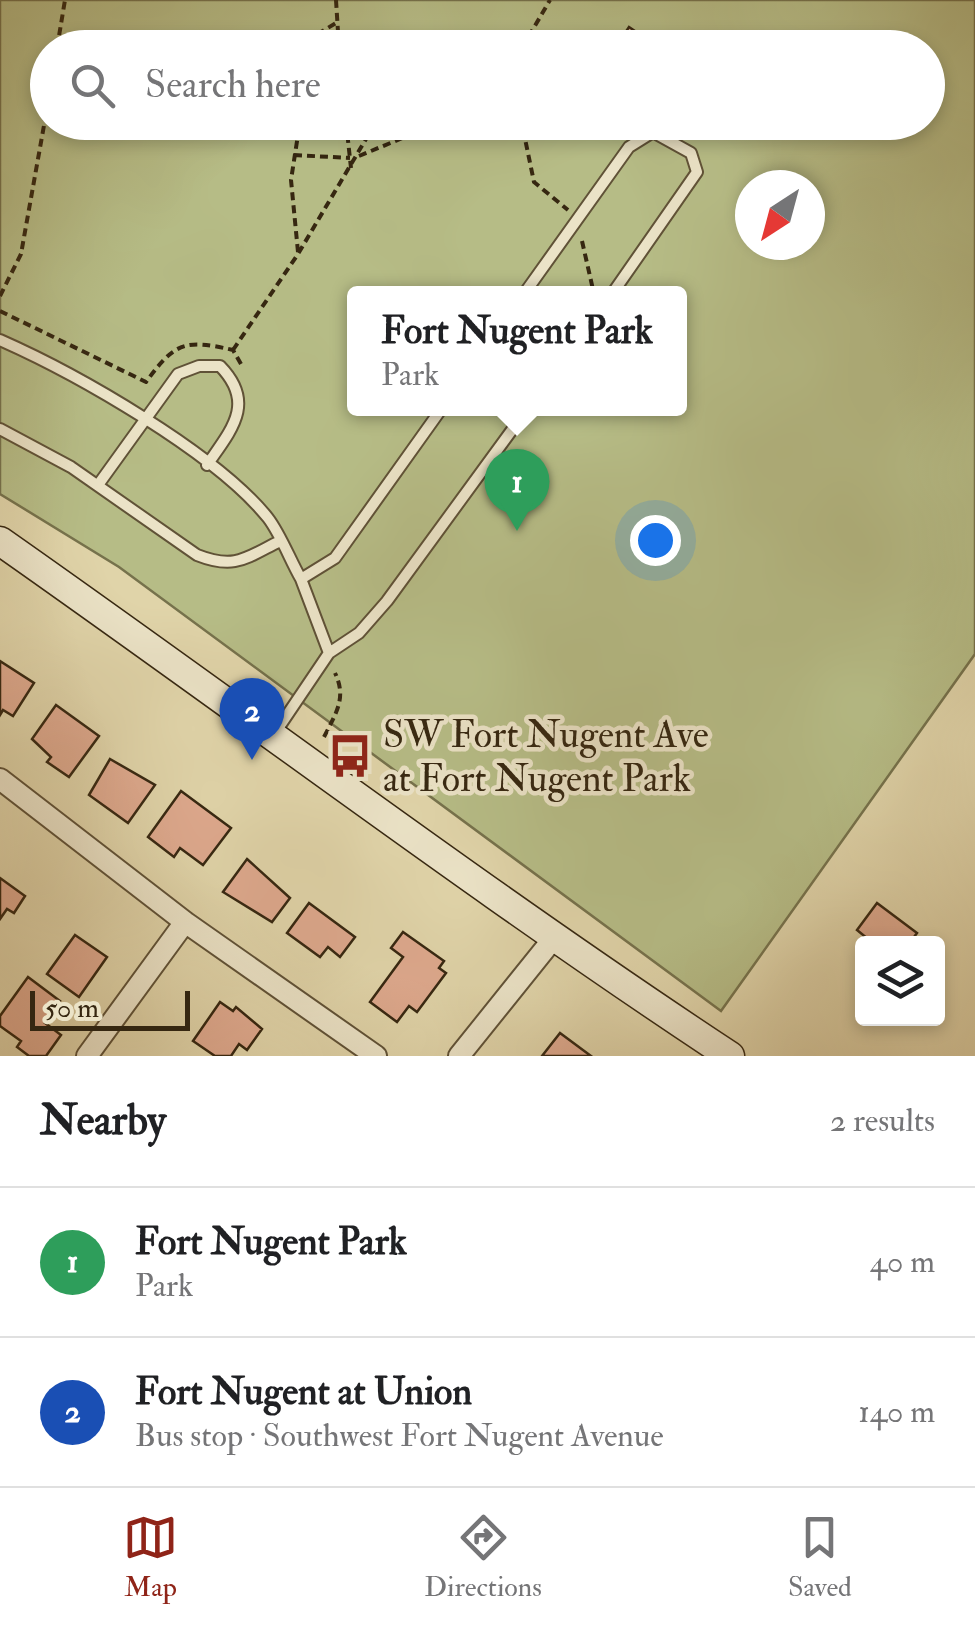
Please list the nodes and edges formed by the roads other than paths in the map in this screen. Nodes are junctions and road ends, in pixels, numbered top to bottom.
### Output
1 (639, 140) edge
2 (667, 140) edge
3 (530, 286) edge
4 (618, 286) edge
5 (0, 340) edge
6 (436, 416) edge
7 (522, 416) edge
8 (144, 419) junction
9 (0, 428) edge
10 (207, 465) junction
11 (98, 485) junction
12 (0, 541) edge
13 (280, 541) junction
14 (300, 579) junction
15 (329, 652) junction
16 (274, 734) junction
17 (0, 779) edge
18 (185, 922) junction
19 (553, 939) junction
20 (87, 1056) edge
21 (376, 1056) edge
22 (459, 1056) edge
23 (730, 1056) edge

1 - 3 lane
2 - 4 lane
5 - 8 lane
6 - 14 lane
7 - 15 lane
8 - 10 lane
8 - 10 lane
8 - 11 lane
9 - 11 lane
10 - 13 lane
11 - 13 lane
12 - 16 street
13 - 14 lane
14 - 15 lane
15 - 16 lane
16 - 19 street
17 - 18 street
18 - 20 street
18 - 21 street
19 - 22 street
19 - 23 street

